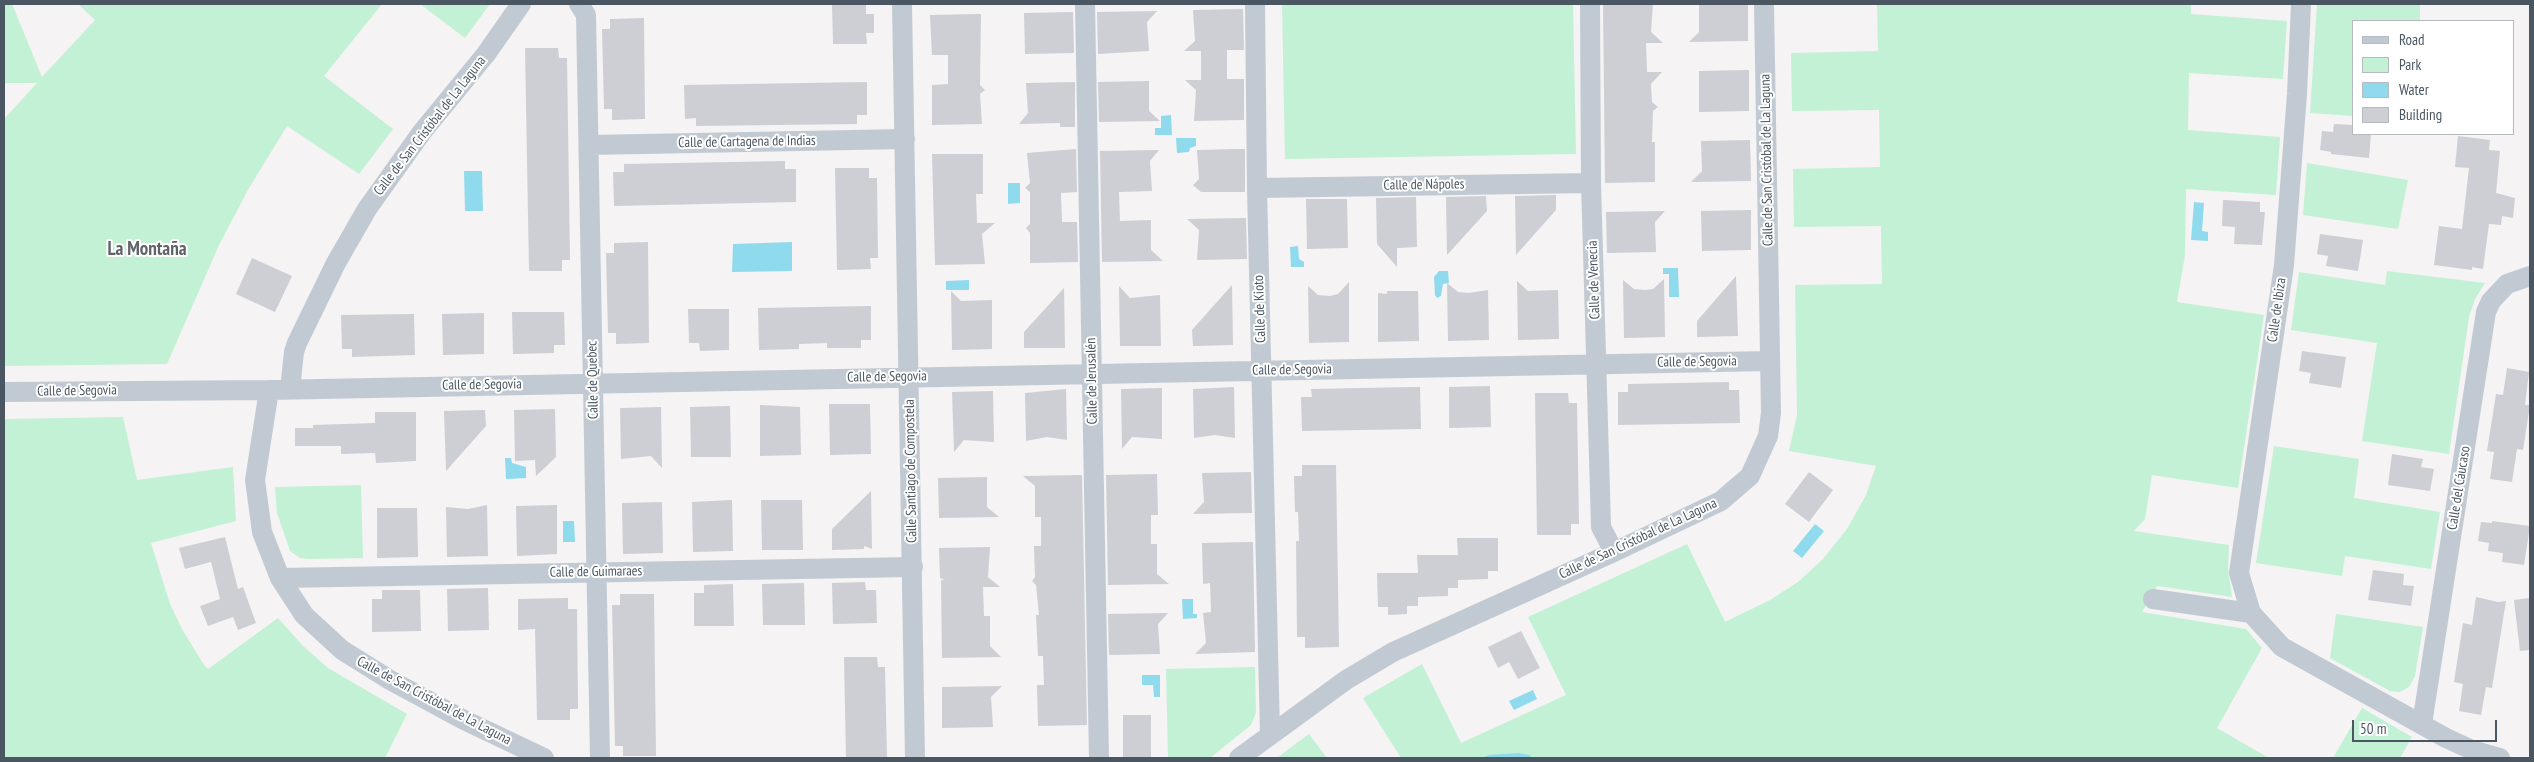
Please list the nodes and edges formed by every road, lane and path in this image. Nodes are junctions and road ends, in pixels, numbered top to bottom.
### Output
1 (521, 4) edge
2 (902, 4) edge
3 (1085, 4) edge
4 (1255, 4) edge
5 (1590, 4) edge
6 (1764, 4) edge
7 (2301, 4) edge
8 (584, 7) edge
9 (905, 139) junction
10 (589, 145) junction
11 (1591, 183) junction
12 (1257, 188) junction
13 (2530, 276) edge
14 (1770, 361) junction
15 (1596, 363) junction
16 (1262, 370) junction
17 (1092, 373) junction
18 (910, 376) junction
19 (593, 383) junction
20 (290, 389) junction
21 (269, 390) junction
22 (4, 392) edge
23 (1614, 552) junction
24 (913, 568) junction
25 (598, 572) junction
26 (280, 578) junction
27 (2153, 599) dead end
28 (2250, 613) junction
29 (2422, 724) junction
30 (1270, 734) junction
31 (544, 758) edge
32 (600, 758) edge
33 (915, 758) edge
34 (1099, 758) edge
35 (1239, 758) edge
36 (2500, 758) edge

1 - 20 street, Calle de San Cristóbal de La Laguna
2 - 9 street, Calle Santiago de Compostela
3 - 17 street, Calle de Jerusalén
4 - 12 street, Calle de Kioto
5 - 11 street, Calle de Venecia
6 - 14 street, Calle de San Cristóbal de La Laguna
7 - 28 street, Calle de Ibiza
8 - 10 street, Calle de Quebec
9 - 10 street, Calle de Cartagena de Indias
9 - 18 street, Calle Santiago de Compostela
10 - 19 street, Calle de Quebec
11 - 12 street, Calle de Nápoles
11 - 15 street, Calle de Venecia
12 - 16 street, Calle de Kioto
13 - 29 street, Calle del Cáucaso
14 - 15 street, Calle de Segovia
14 - 23 street, Calle de San Cristóbal de La Laguna
15 - 16 street, Calle de Segovia
15 - 23 street, Calle de Venecia
16 - 17 street, Calle de Segovia
16 - 30 street, Calle de Kioto
17 - 18 street, Calle de Segovia
17 - 34 street, Calle de Jerusalén
18 - 19 street, Calle de Segovia
18 - 24 street, Calle Santiago de Compostela
19 - 20 street, Calle de Segovia
19 - 25 street, Calle de Quebec
20 - 21 street, Calle de Segovia
21 - 22 street, Calle de Segovia
21 - 26 street, Calle de San Cristóbal de La Laguna
23 - 30 street, Calle de San Cristóbal de La Laguna
24 - 25 street, Calle de Guimaraes
24 - 33 street, Calle Santiago de Compostela
25 - 26 street, Calle de Guimaraes
25 - 32 street, Calle de Quebec
26 - 31 street, Calle de San Cristóbal de La Laguna
27 - 28 street
28 - 29 street, Calle de Ibiza
29 - 36 street, Calle de Ibiza
30 - 35 street, Calle de San Cristóbal de La Laguna

